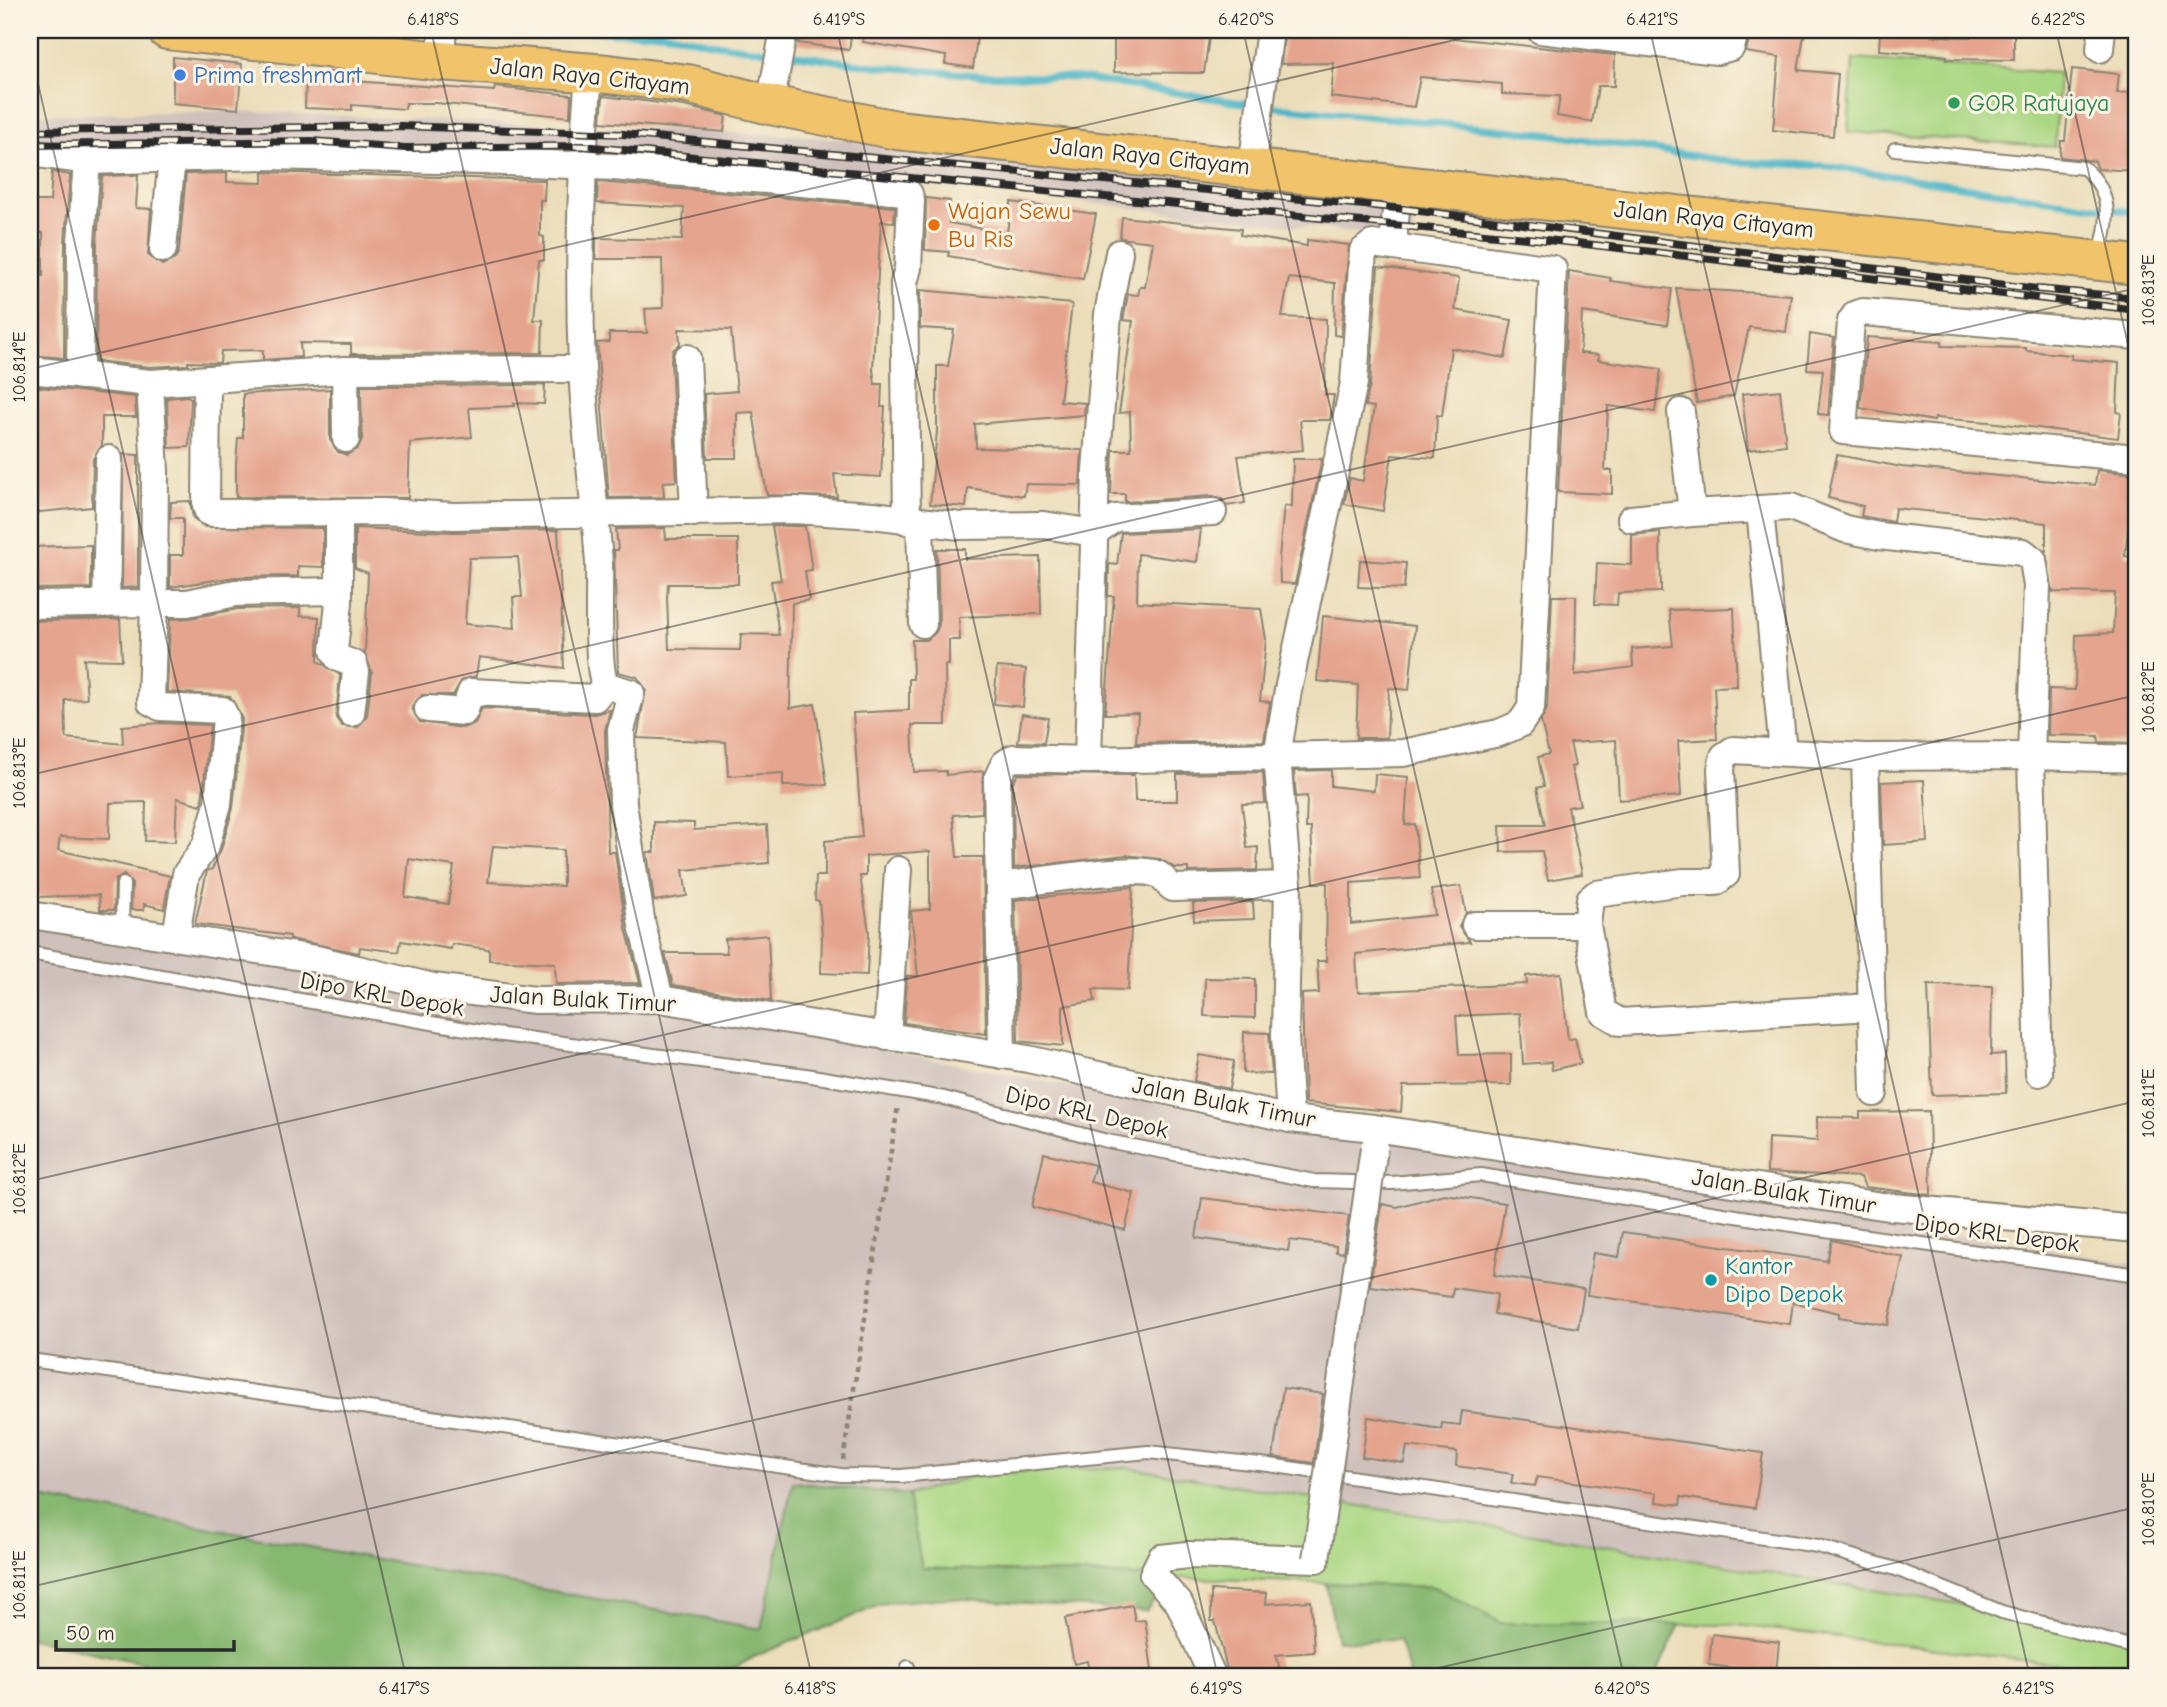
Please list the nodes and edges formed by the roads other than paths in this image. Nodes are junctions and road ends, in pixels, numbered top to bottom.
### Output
1 (167, 30) edge
2 (784, 30) edge
3 (1270, 30) edge
4 (1540, 30) edge
5 (1736, 30) edge
6 (1583, 33) edge
7 (441, 46) edge
8 (589, 72) junction
9 (770, 105) junction
10 (1254, 149) junction
11 (1895, 149) dead end
12 (30, 153) edge
13 (172, 158) junction
14 (87, 161) junction
15 (583, 166) junction
16 (1398, 184) junction
17 (1392, 246) junction
18 (2101, 248) junction
19 (163, 249) dead end
20 (1119, 253) dead end
21 (2137, 265) edge
22 (2137, 336) edge
23 (687, 358) dead end
24 (582, 369) junction
25 (30, 370) edge
26 (345, 370) junction
27 (80, 376) junction
28 (207, 379) junction
29 (150, 383) junction
30 (1681, 412) dead end
31 (346, 439) dead end
32 (109, 458) dead end
33 (2137, 458) edge
34 (1760, 509) junction
35 (339, 512) junction
36 (596, 512) junction
37 (1213, 512) dead end
38 (694, 513) junction
39 (1692, 513) junction
40 (1631, 519) dead end
41 (914, 522) junction
42 (1094, 533) junction
43 (339, 592) junction
44 (154, 603) junction
45 (106, 604) junction
46 (30, 605) edge
47 (923, 624) dead end
48 (605, 685) junction
49 (428, 709) dead end
50 (351, 713) dead end
51 (1783, 752) junction
52 (2031, 755) junction
53 (1277, 756) junction
54 (1865, 757) junction
55 (2137, 759) edge
56 (1088, 761) junction
57 (898, 870) dead end
58 (123, 884) dead end
59 (1288, 885) junction
60 (999, 886) junction
61 (30, 915) edge
62 (1475, 925) dead end
63 (1587, 925) junction
64 (122, 929) junction
65 (176, 936) junction
66 (30, 953) edge
67 (660, 999) junction
68 (1872, 1007) junction
69 (887, 1037) junction
70 (1002, 1055) junction
71 (2039, 1073) dead end
72 (1874, 1093) dead end
73 (1290, 1119) junction
74 (1374, 1138) junction
75 (2137, 1229) edge
76 (2137, 1275) edge
77 (30, 1360) edge
78 (2137, 1648) edge
79 (1213, 1677) edge

1 - 7 main road, Jalan Raya Citayam
2 - 9 street
3 - 10 street
4 - 6 street
5 - 6 street
7 - 8 main road, Jalan Raya Citayam
8 - 9 main road, Jalan Raya Citayam
8 - 15 street
9 - 10 main road, Jalan Raya Citayam
10 - 16 main road, Jalan Raya Citayam
11 - 18 lane
12 - 14 street
13 - 14 street
13 - 15 street
13 - 19 street
14 - 27 street
15 - 24 street
15 - 41 street
16 - 17 street
16 - 18 main road, Jalan Raya Citayam
17 - 53 street
17 - 53 street
18 - 21 main road, Jalan Raya Citayam
20 - 42 street
22 - 33 street
23 - 38 street
24 - 26 street
24 - 36 street
25 - 27 street
26 - 28 street
26 - 31 street
27 - 29 street
28 - 29 street
28 - 35 street
29 - 44 street
30 - 39 street
32 - 45 street
34 - 39 street
34 - 51 street
34 - 52 street
35 - 36 street
35 - 43 street
36 - 38 street
36 - 48 street
37 - 42 street
38 - 41 street
39 - 40 street
41 - 42 street
41 - 47 street
42 - 56 street
43 - 44 street
43 - 50 street
44 - 45 street
44 - 65 street
45 - 46 street
48 - 49 street
48 - 67 street
51 - 54 street
51 - 63 street
52 - 54 street
52 - 55 street
52 - 71 street
53 - 56 street
53 - 59 street
54 - 68 street
56 - 60 street
57 - 69 street
58 - 64 lane
59 - 60 street
59 - 73 street
60 - 70 street
61 - 64 street, Jalan Bulak Timur
62 - 63 street
63 - 68 street
64 - 65 street, Jalan Bulak Timur
65 - 67 street, Jalan Bulak Timur
66 - 76 lane, Dipo KRL Depok
67 - 69 street, Jalan Bulak Timur
68 - 72 street
69 - 70 street, Jalan Bulak Timur
70 - 73 street, Jalan Bulak Timur
73 - 74 street, Jalan Bulak Timur
74 - 75 street, Jalan Bulak Timur
74 - 79 street, bridge
77 - 78 lane

